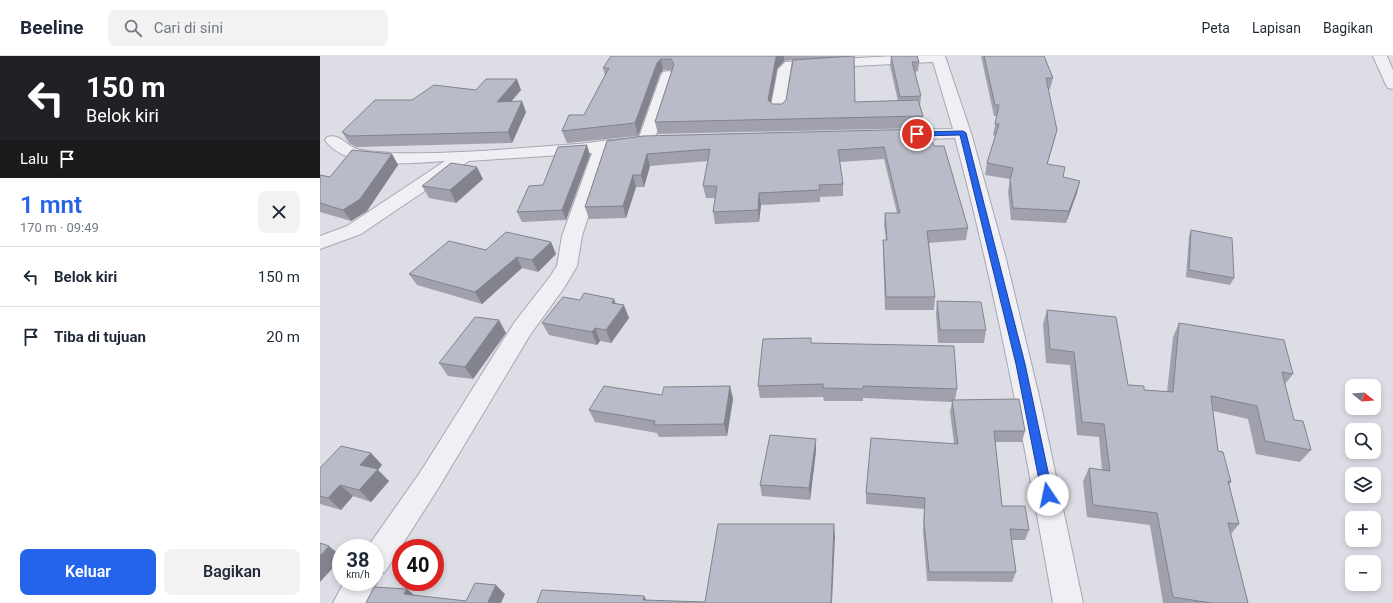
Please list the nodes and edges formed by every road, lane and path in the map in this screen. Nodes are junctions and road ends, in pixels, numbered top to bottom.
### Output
1 (1380, 56) edge
2 (938, 57) edge
3 (668, 75) dead end
4 (1393, 85) edge
5 (778, 111) edge
6 (963, 133) junction
7 (883, 135) edge
8 (334, 140) dead end
9 (602, 147) junction
10 (466, 156) junction
11 (320, 243) edge
12 (384, 548) edge
13 (356, 591) edge
14 (348, 603) edge
15 (1068, 603) edge

1 - 4 street
2 - 5 street
2 - 6 street
3 - 9 street
6 - 7 street
6 - 15 street
8 - 10 street
9 - 10 street
9 - 12 street
10 - 11 street
13 - 14 street

